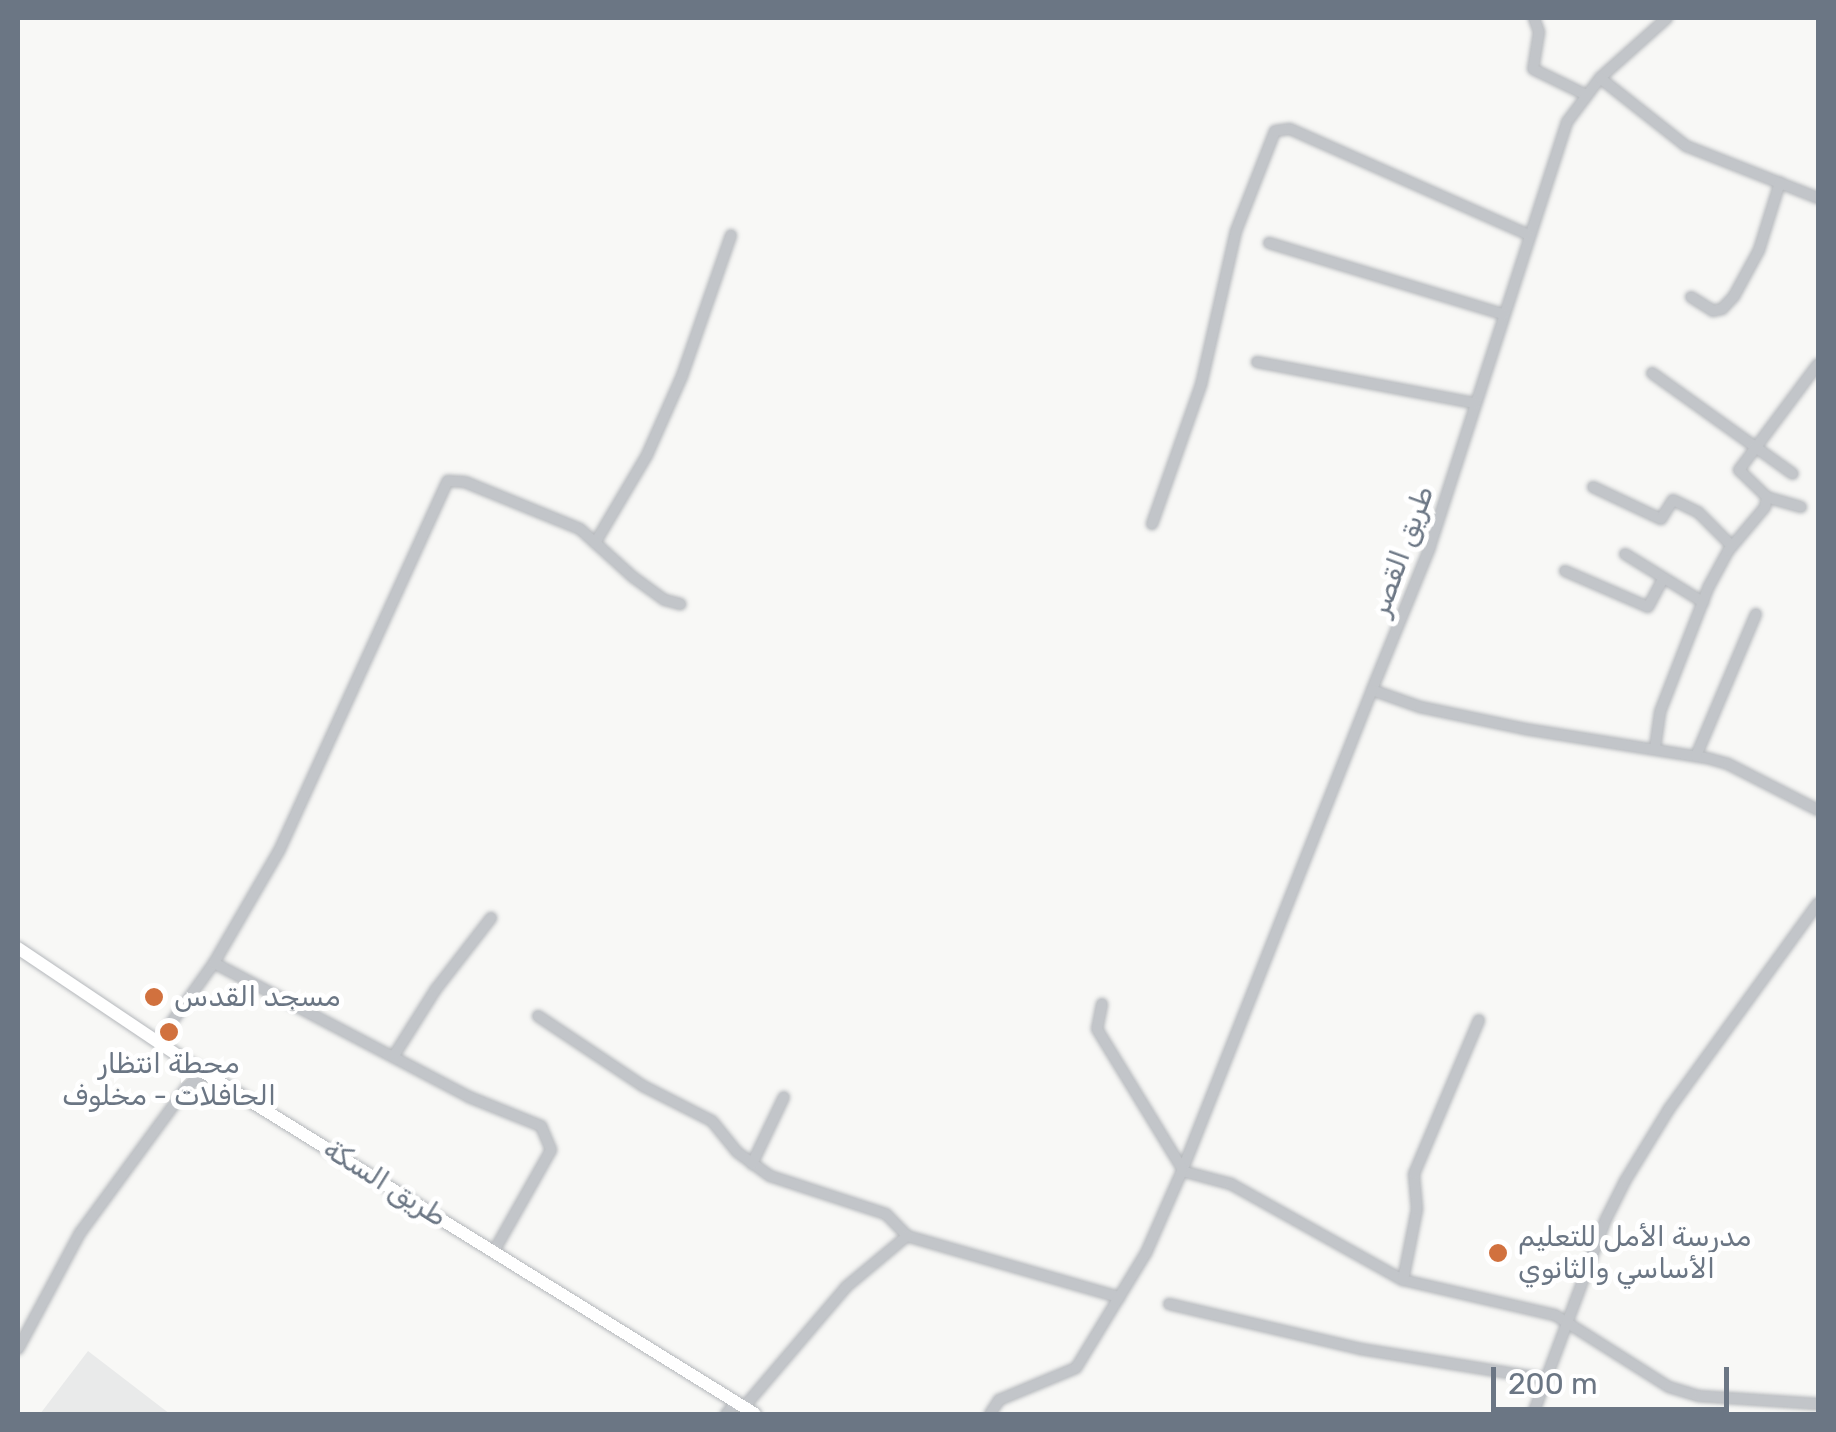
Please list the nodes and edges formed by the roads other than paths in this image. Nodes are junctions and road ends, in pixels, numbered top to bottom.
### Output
1 (1534, 18) edge
2 (1668, 18) edge
3 (1600, 78) junction
4 (1584, 94) junction
5 (1780, 182) junction
6 (1818, 198) edge
7 (1527, 234) junction
8 (731, 235) dead end
9 (1269, 243) dead end
10 (1690, 297) dead end
11 (1503, 314) junction
12 (1257, 362) dead end
13 (1818, 364) edge
14 (1652, 374) dead end
15 (1476, 403) junction
16 (1754, 446) junction
17 (1794, 474) dead end
18 (1592, 487) dead end
19 (1767, 497) junction
20 (1801, 507) dead end
21 (1152, 524) dead end
22 (595, 543) junction
23 (1732, 546) junction
24 (1624, 554) dead end
25 (1565, 571) dead end
26 (1663, 579) junction
27 (1703, 602) junction
28 (680, 604) dead end
29 (1756, 614) dead end
30 (1372, 690) junction
31 (1654, 748) junction
32 (1696, 756) junction
33 (1818, 810) edge
34 (1818, 902) edge
35 (491, 918) dead end
36 (18, 948) edge
37 (214, 962) junction
38 (1102, 1004) dead end
39 (538, 1016) dead end
40 (1479, 1020) dead end
41 (159, 1040) junction
42 (395, 1054) junction
43 (198, 1068) junction
44 (784, 1097) dead end
45 (752, 1164) junction
46 (1182, 1169) junction
47 (908, 1236) junction
48 (494, 1251) junction
49 (1403, 1280) junction
50 (1119, 1297) junction
51 (1169, 1304) dead end
52 (1566, 1322) junction
53 (21, 1332) edge
54 (18, 1349) edge
55 (1546, 1379) junction
56 (1725, 1398) junction
57 (1818, 1404) edge
58 (745, 1408) edge
59 (726, 1414) edge
60 (990, 1414) edge
61 (1533, 1414) edge
62 (1720, 1414) edge

1 - 4 street
2 - 3 street, طريق القصر
3 - 4 street, طريق القصر
3 - 5 street
4 - 7 street, طريق القصر
5 - 6 street
5 - 10 street
7 - 11 street, طريق القصر
7 - 21 street
8 - 22 street
9 - 11 street
11 - 15 street, طريق القصر
12 - 15 street
13 - 16 street
14 - 16 street
15 - 30 street, طريق القصر
16 - 17 street
16 - 19 street
18 - 23 street
19 - 20 street
19 - 23 street
22 - 28 street
22 - 37 street
23 - 27 street
24 - 26 street
25 - 26 street
26 - 27 street
27 - 31 street
29 - 32 street
30 - 31 street
30 - 46 street, طريق القصر
31 - 32 street
32 - 33 street
34 - 52 street
35 - 42 street
36 - 41 main road, طريق السكة
37 - 41 street
37 - 42 street
38 - 46 street
39 - 45 street
40 - 49 street
41 - 43 main road, طريق السكة
42 - 48 street
43 - 48 main road, طريق السكة
43 - 53 street
44 - 45 street
45 - 47 street
46 - 49 street
46 - 50 street, طريق القصر
47 - 50 street
47 - 58 street
48 - 58 main road, طريق السكة
49 - 52 street
50 - 60 street, طريق القصر
51 - 55 street
52 - 55 street
52 - 56 street
53 - 54 street
55 - 61 street
56 - 57 street
56 - 62 street
58 - 59 street

